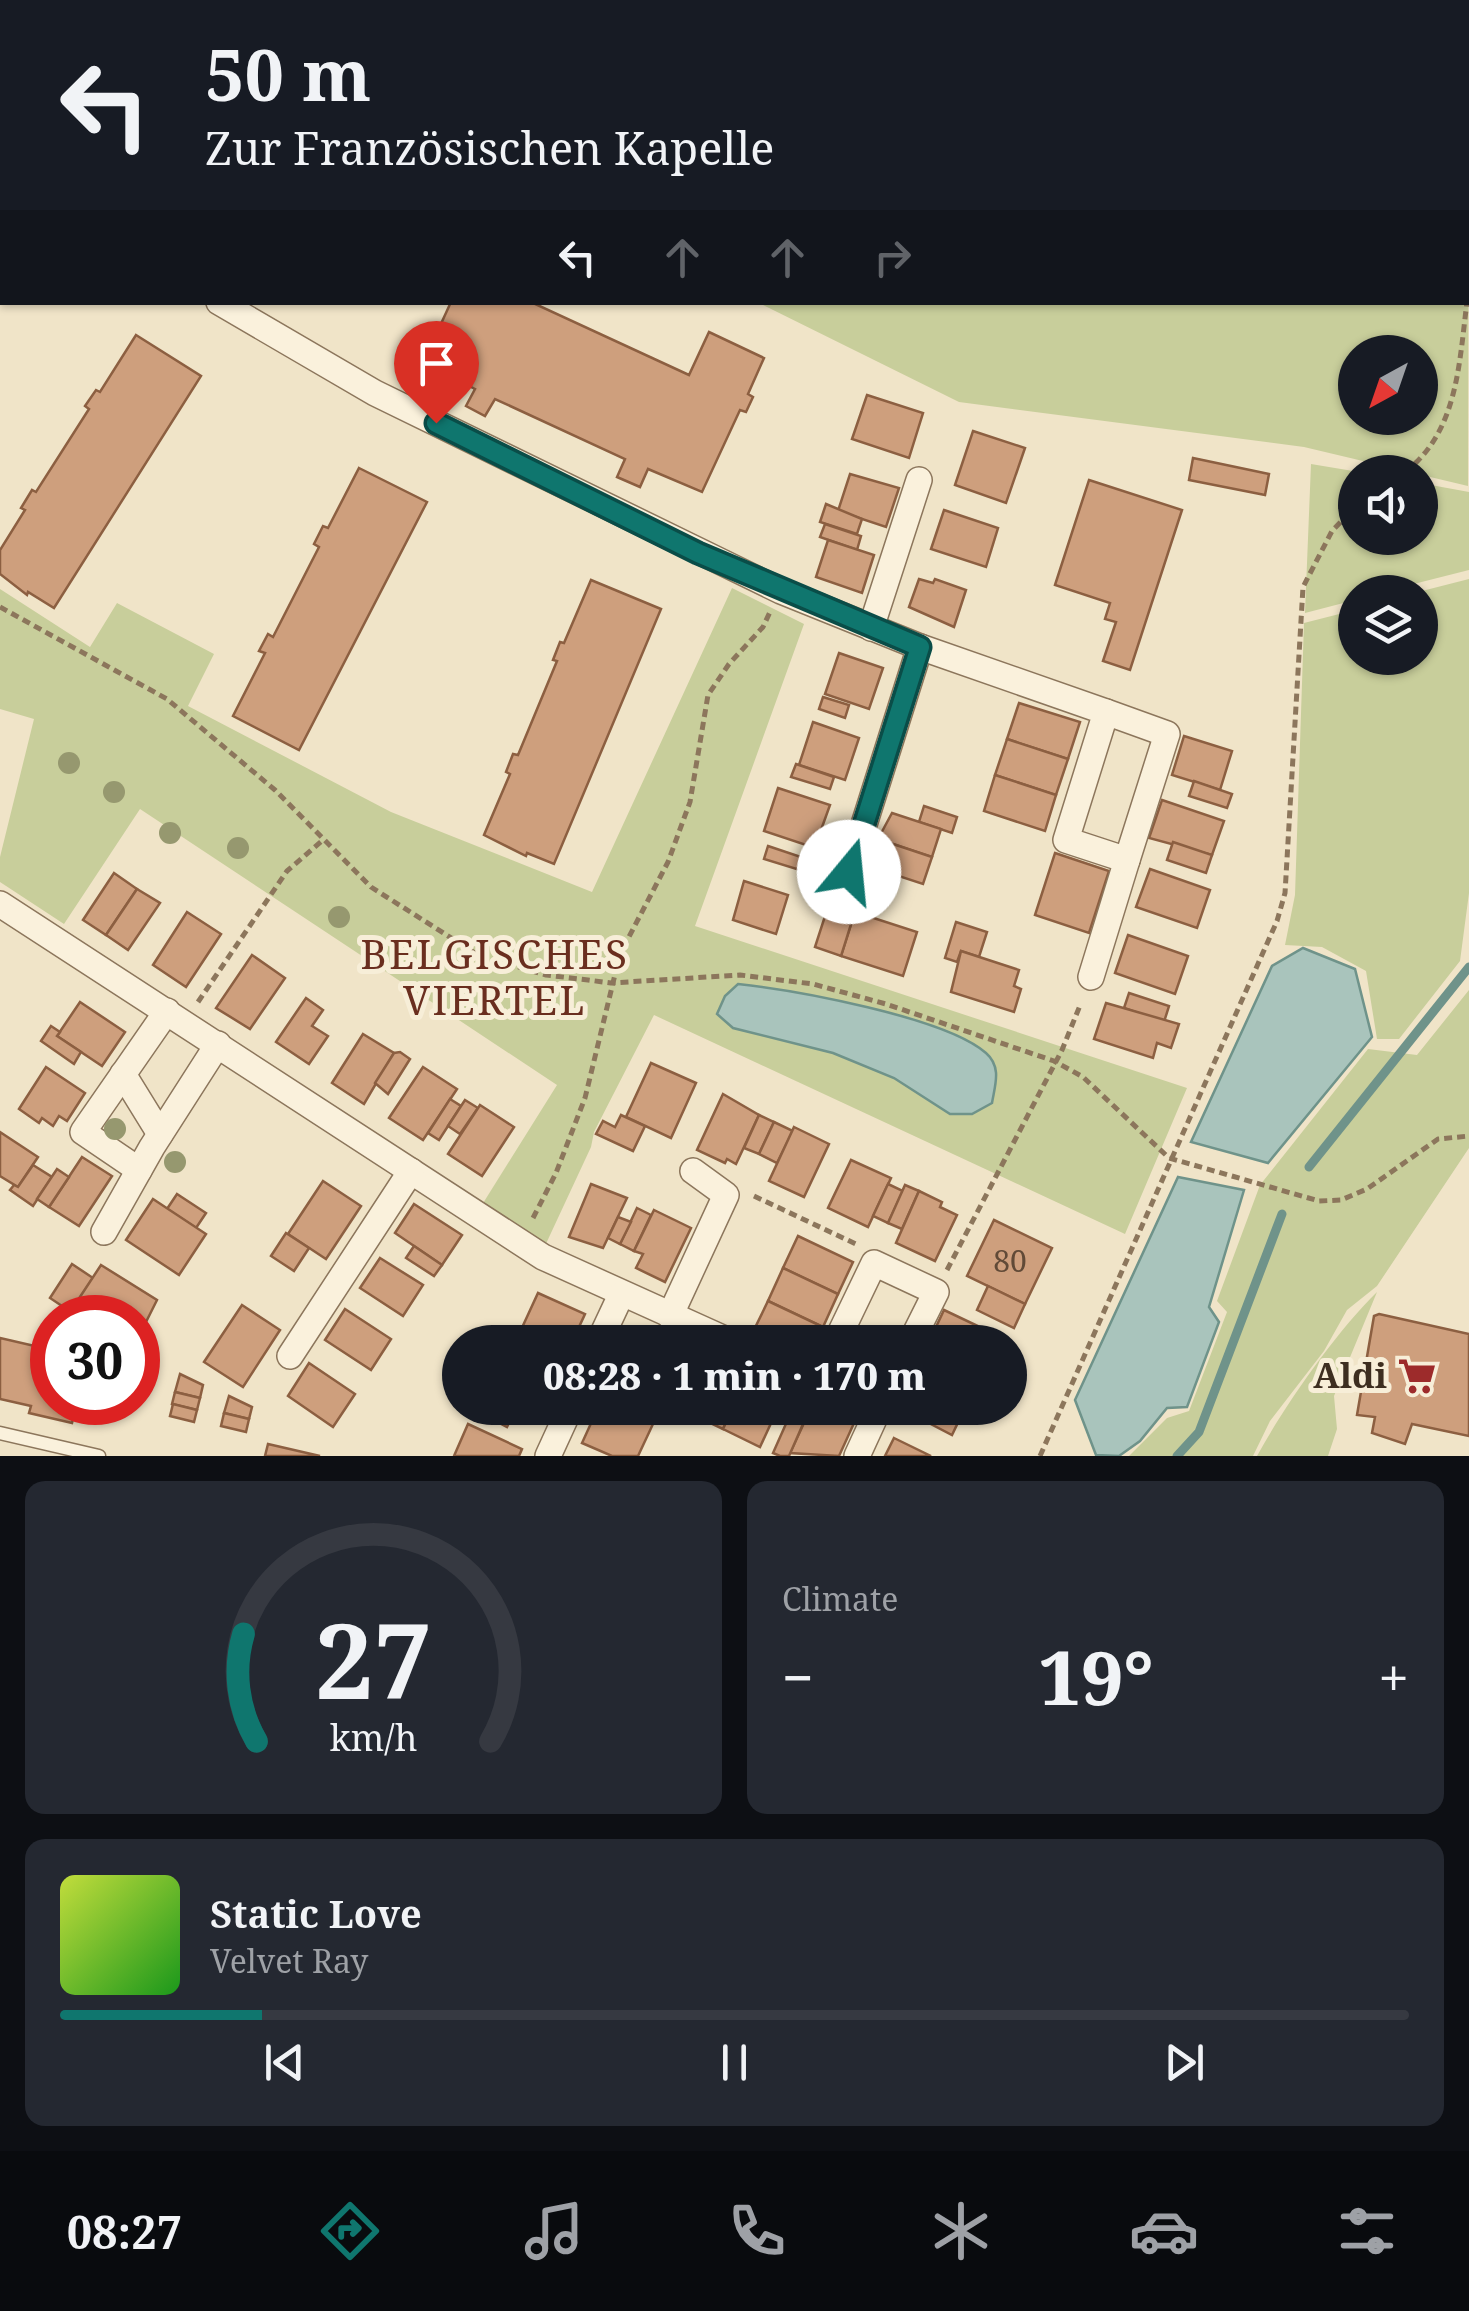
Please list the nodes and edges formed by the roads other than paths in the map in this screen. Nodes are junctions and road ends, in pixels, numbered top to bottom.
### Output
1 (224, 305) edge
2 (919, 480) dead end
3 (870, 628) junction
4 (920, 647) junction
5 (1106, 712) junction
6 (1127, 860) junction
7 (849, 872) dead end
8 (0, 904) edge
9 (1091, 977) road end
10 (176, 1017) junction
11 (218, 1044) junction
12 (124, 1074) junction
13 (160, 1134) junction
14 (139, 1170) junction
15 (411, 1170) junction
16 (693, 1171) dead end
17 (104, 1232) dead end
18 (621, 1295) junction
19 (670, 1316) junction
20 (607, 1325) edge
21 (691, 1325) edge
22 (844, 1325) edge
23 (920, 1325) edge
24 (290, 1356) dead end
25 (562, 1425) edge
26 (871, 1425) edge
27 (0, 1433) edge
28 (99, 1456) edge
29 (548, 1456) edge
30 (857, 1456) edge

1 - 3 street
2 - 3 street
3 - 4 street
4 - 5 street
4 - 7 street
5 - 6 street
5 - 6 street
6 - 9 street
8 - 10 street
10 - 11 street
10 - 12 street
11 - 13 street
11 - 15 street
12 - 13 street
12 - 14 street
13 - 14 street
14 - 17 street
15 - 18 street
15 - 24 street
16 - 19 street
18 - 19 street
18 - 20 street
19 - 21 street
22 - 23 street
25 - 29 street
26 - 30 street
27 - 28 lane

